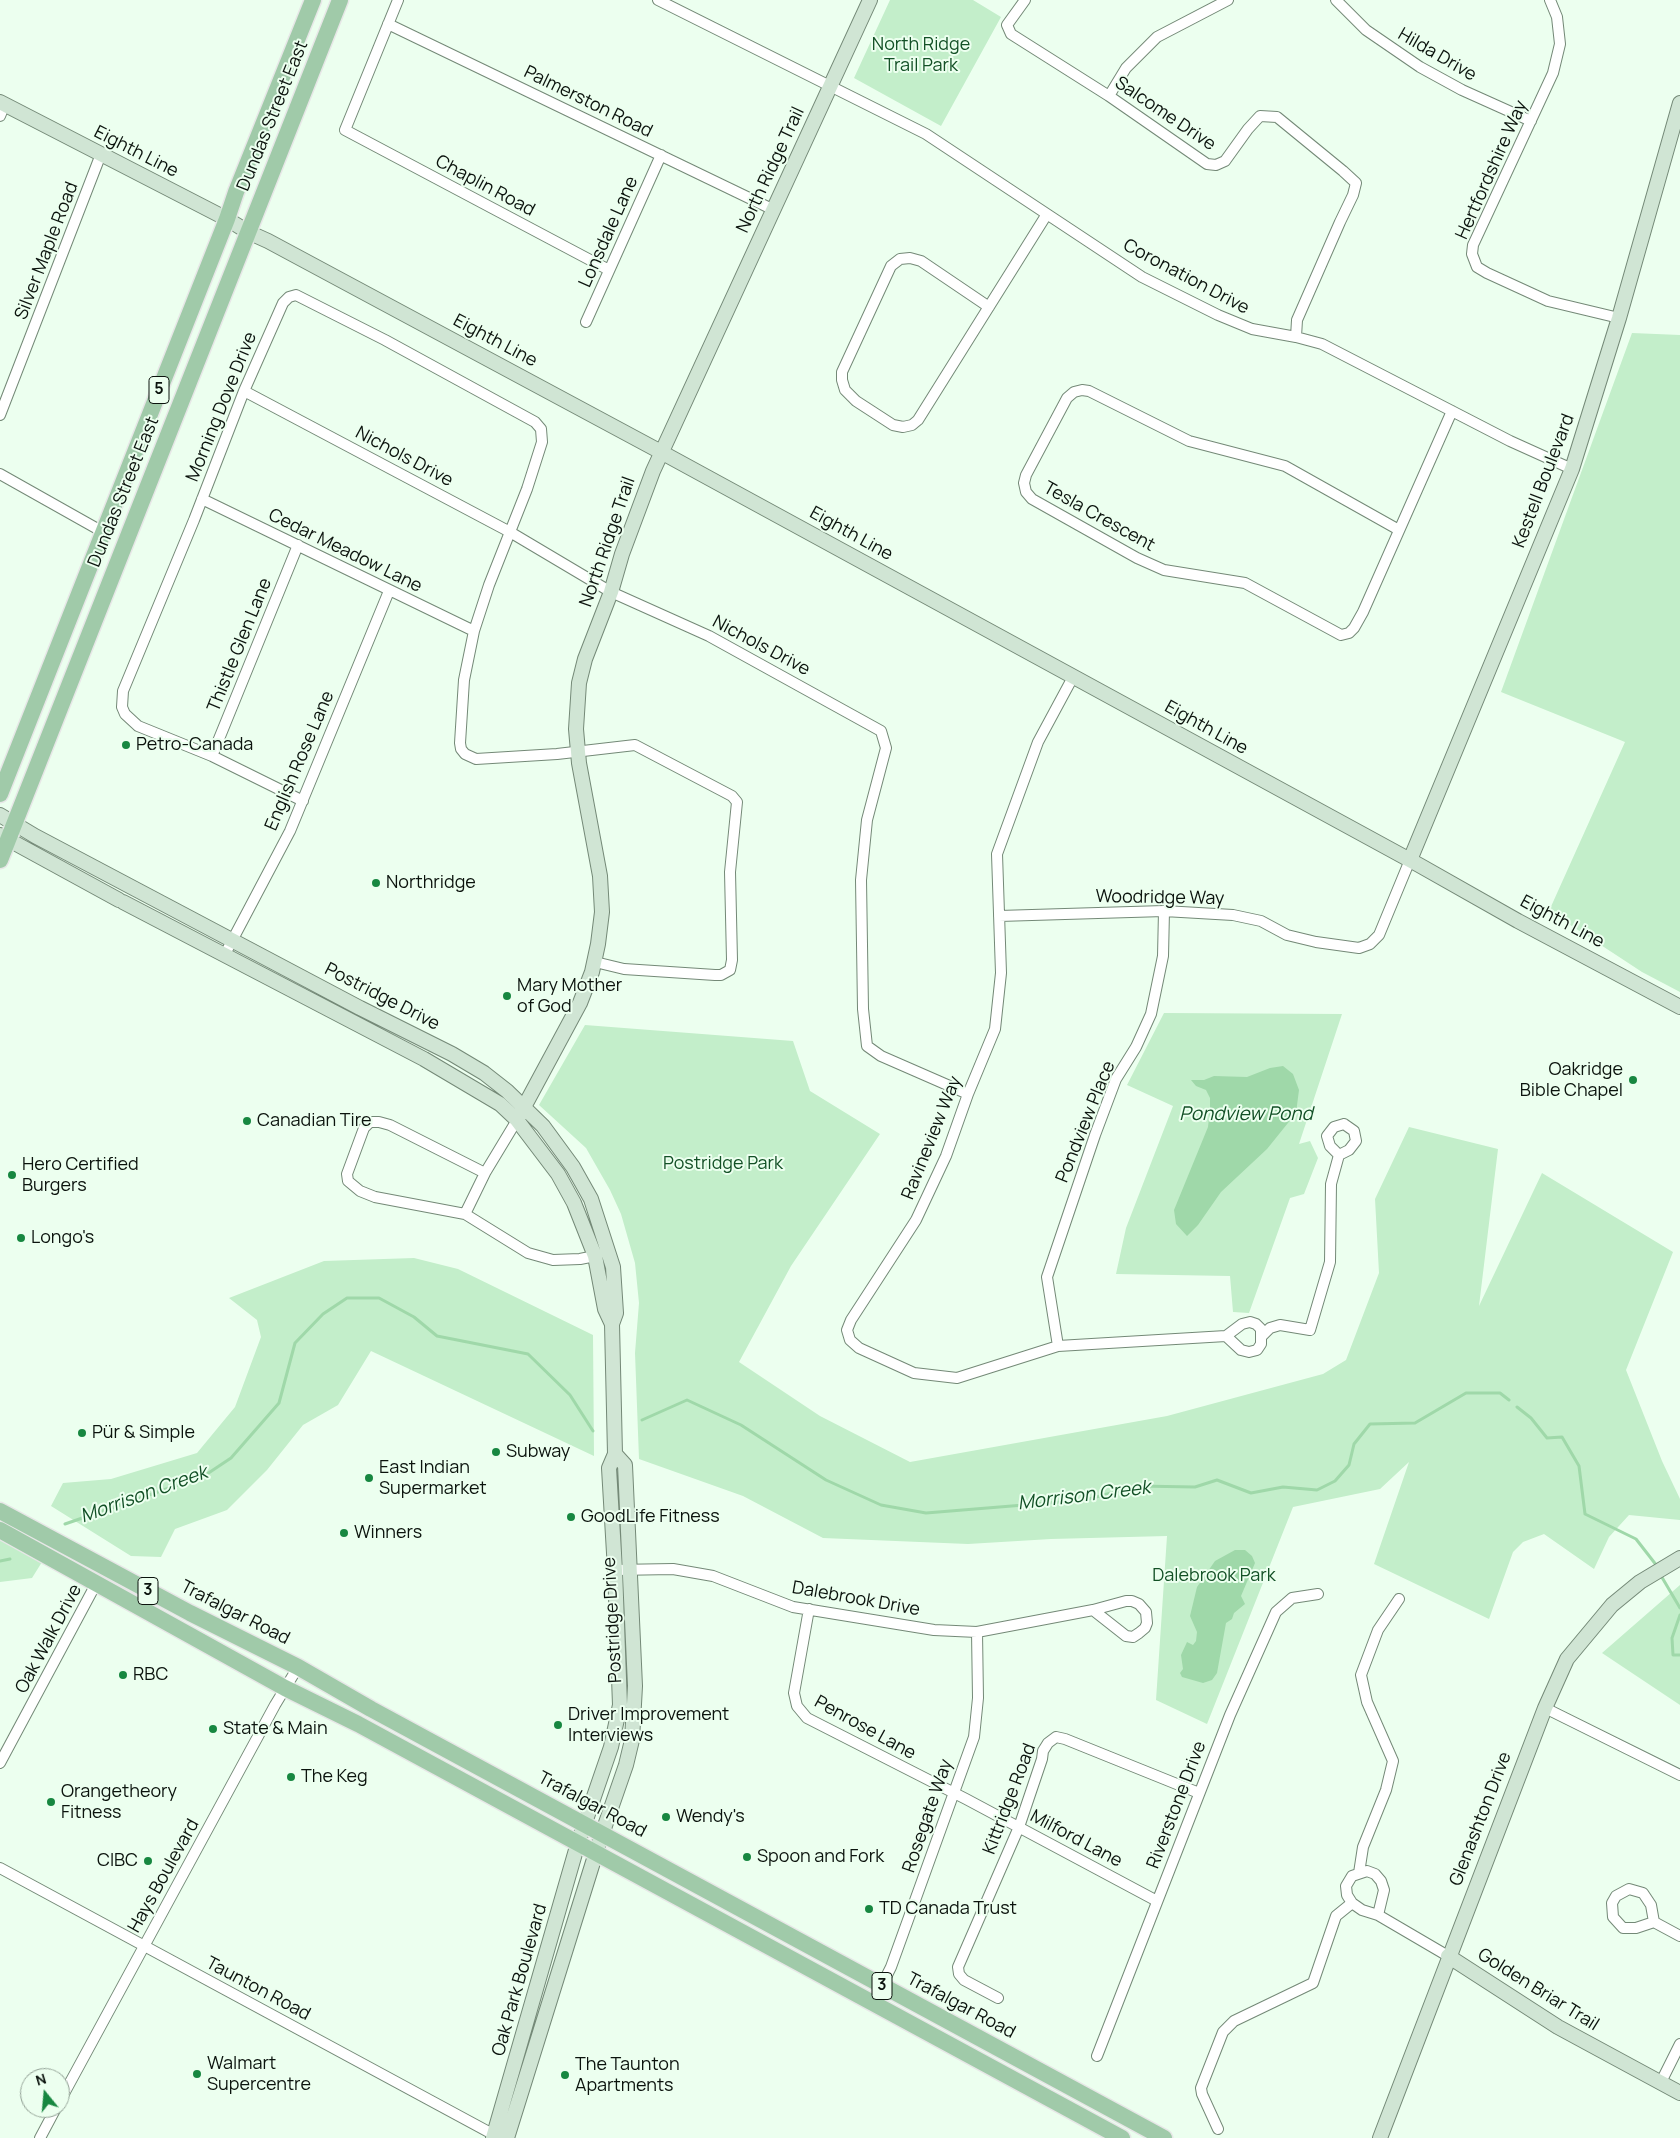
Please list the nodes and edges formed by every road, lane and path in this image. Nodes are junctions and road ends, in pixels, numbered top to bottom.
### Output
1 (313, 0) edge
2 (340, 0) edge
3 (398, 0) edge
4 (658, 0) edge
5 (870, 0) edge
6 (1025, 0) edge
7 (1228, 0) edge
8 (1336, 0) edge
9 (1550, 0) edge
10 (388, 24) junction
11 (831, 86) junction
12 (1109, 96) junction
13 (1680, 103) edge
14 (2, 107) edge
15 (1531, 121) junction
16 (101, 154) junction
17 (661, 155) junction
18 (774, 210) junction
19 (1047, 214) junction
20 (227, 219) junction
21 (248, 232) junction
22 (609, 270) junction
23 (989, 307) junction
24 (1619, 318) junction
25 (586, 322) dead end
26 (1296, 336) junction
27 (244, 391) junction
28 (1452, 411) junction
29 (0, 415) edge
30 (662, 452) junction
31 (1572, 469) junction
32 (0, 474) edge
33 (202, 499) junction
34 (1399, 530) junction
35 (103, 532) junction
36 (510, 532) junction
37 (298, 545) junction
38 (388, 591) junction
39 (611, 592) junction
40 (474, 631) junction
41 (1073, 677) junction
42 (578, 751) junction
43 (212, 756) junction
44 (0, 794) edge
45 (303, 801) junction
46 (0, 815) edge
47 (14, 824) junction
48 (4, 837) edge
49 (0, 860) edge
50 (1410, 860) junction
51 (1164, 911) junction
52 (999, 916) junction
53 (232, 940) junction
54 (224, 956) junction
55 (595, 962) junction
56 (1680, 1007) edge
57 (968, 1094) junction
58 (525, 1106) junction
59 (517, 1120) junction
60 (1339, 1155) dead end
61 (484, 1172) junction
62 (465, 1214) junction
63 (595, 1256) junction
64 (612, 1324) junction
65 (1226, 1336) junction
66 (1262, 1336) junction
67 (1058, 1346) junction
68 (615, 1454) junction
69 (0, 1511) edge
70 (0, 1530) edge
71 (1680, 1558) edge
72 (630, 1569) junction
73 (615, 1570) junction
74 (97, 1582) junction
75 (1318, 1594) dead end
76 (1399, 1598) dead end
77 (808, 1610) junction
78 (1094, 1610) junction
79 (978, 1632) junction
80 (298, 1667) junction
81 (285, 1688) junction
82 (1545, 1708) junction
83 (0, 1763) edge
84 (1680, 1775) edge
85 (953, 1792) junction
86 (1199, 1793) junction
87 (1019, 1827) junction
88 (582, 1834) junction
89 (599, 1843) junction
90 (0, 1868) edge
91 (1359, 1873) junction
92 (1157, 1901) junction
93 (1352, 1903) junction
94 (1378, 1915) junction
95 (1654, 1922) junction
96 (1680, 1936) edge
97 (144, 1946) junction
98 (1448, 1956) junction
99 (882, 1986) junction
100 (998, 1998) dead end
101 (873, 2003) junction
102 (1680, 2044) edge
103 (1097, 2056) dead end
104 (1661, 2082) junction
105 (70, 2083) edge
106 (1680, 2093) edge
107 (51, 2118) edge
108 (1218, 2129) dead end
109 (498, 2137) edge
110 (40, 2138) edge
111 (1122, 2138) edge
112 (1164, 2138) edge
113 (1380, 2138) edge

1 - 20 main road, Dundas Street East / 5
2 - 21 main road, Dundas Street East / 5
3 - 10 street
4 - 11 street, Coronation Drive
5 - 11 street, North Ridge Trail
6 - 12 street, Salcome Drive
7 - 12 street
8 - 15 street, Hilda Drive
9 - 15 street, Hertfordshire Way
10 - 17 street, Palmerston Road
10 - 22 street, Chaplin Road
11 - 18 street, North Ridge Trail
11 - 19 street, Coronation Drive
12 - 26 street, Salcome Drive
13 - 24 street, Kestell Boulevard
14 - 16 street, Eighth Line
15 - 24 street, Hertfordshire Way
16 - 20 street, Eighth Line
16 - 29 street, Silver Maple Road
17 - 18 street, Palmerston Road
17 - 22 street, Lonsdale Lane
18 - 30 street, North Ridge Trail
19 - 23 street
19 - 26 street, Coronation Drive
20 - 21 street, Eighth Line
20 - 35 main road, Dundas Street East / 5
21 - 30 street, Eighth Line
21 - 47 main road, Dundas Street East / 5
22 - 25 street, Lonsdale Lane
23 - 23 street
24 - 31 street, Kestell Boulevard
26 - 28 street, Coronation Drive
27 - 33 street, Morning Dove Drive
27 - 36 street, Nichols Drive
27 - 36 street, Morning Dove Drive
28 - 31 street, Coronation Drive
28 - 34 street, Tesla Crescent
30 - 39 street, North Ridge Trail
30 - 41 street, Eighth Line
31 - 50 street, Kestell Boulevard
32 - 35 street
33 - 37 street, Cedar Meadow Lane
33 - 43 street, Morning Dove Drive
34 - 34 street, Tesla Crescent
35 - 44 main road, Dundas Street East / 5
36 - 39 street, Nichols Drive
36 - 40 street
37 - 38 street, Cedar Meadow Lane
37 - 43 street, Thistle Glen Lane
38 - 40 street, Cedar Meadow Lane
38 - 45 street, English Rose Lane
39 - 42 street, North Ridge Trail
39 - 57 street, Nichols Drive
40 - 42 street
41 - 50 street, Eighth Line
41 - 52 street, Ravineview Way
42 - 55 street, North Ridge Trail
42 - 55 street
43 - 45 street, Morning Dove Drive
45 - 53 street, English Rose Lane
46 - 47 street, Postridge Drive
47 - 48 main road, Dundas Street East / 5
47 - 53 street, Postridge Drive
48 - 49 main road, Dundas Street East / 5
48 - 54 street, Postridge Drive
50 - 51 street, Woodridge Way
50 - 56 street, Eighth Line
51 - 52 street, Woodridge Way
51 - 67 street, Pondview Place
52 - 57 street, Ravineview Way
53 - 54 street, English Rose Lane
53 - 58 street, Postridge Drive
54 - 59 street, Postridge Drive
55 - 58 street, North Ridge Trail
57 - 67 street, Ravineview Way
58 - 59 street, North Ridge Trail
58 - 64 street, Postridge Drive
59 - 61 street
59 - 63 street, Postridge Drive
60 - 66 street
61 - 62 street
61 - 62 street
62 - 63 street
63 - 64 street, Postridge Drive
64 - 68 street, Postridge Drive
65 - 66 street, Ravineview Way
65 - 66 street
65 - 67 street, Ravineview Way
68 - 72 street, Postridge Drive
68 - 73 street, Postridge Drive
69 - 80 main road, Trafalgar Road / 3
70 - 74 main road, Trafalgar Road / 3
71 - 82 street, Glenashton Drive
72 - 73 street, Dalebrook Drive
72 - 77 street, Dalebrook Drive
72 - 89 street, Postridge Drive
73 - 88 street, Postridge Drive
74 - 81 main road, Trafalgar Road / 3
74 - 83 street, Oak Walk Drive
75 - 86 street, Riverstone Drive
76 - 91 street
77 - 79 street, Dalebrook Drive
77 - 85 street, Penrose Lane
78 - 78 street, Dalebrook Drive
78 - 79 street, Dalebrook Drive
79 - 85 street, Rosegate Way
80 - 81 street, Hays Boulevard
80 - 88 main road, Trafalgar Road / 3
81 - 88 main road, Trafalgar Road / 3
81 - 97 street, Hays Boulevard
82 - 84 street
82 - 98 street, Glenashton Drive
85 - 87 street, Milford Lane
85 - 99 street, Rosegate Way
86 - 87 street, Kittridge Road
86 - 92 street, Riverstone Drive
87 - 92 street, Milford Lane
87 - 100 street, Kittridge Road
88 - 89 main road, Trafalgar Road / 3
88 - 109 street, Oak Park Boulevard
89 - 99 main road, Trafalgar Road / 3
89 - 101 main road, Trafalgar Road / 3
89 - 109 street, Oak Park Boulevard
90 - 97 street, Taunton Road
91 - 93 street
91 - 94 street
92 - 103 street, Riverstone Drive
93 - 94 street, Golden Briar Trail
93 - 108 street
94 - 98 street, Golden Briar Trail
95 - 95 street
95 - 96 street
97 - 105 street, Hays Boulevard
97 - 109 street, Taunton Road
98 - 104 street, Golden Briar Trail
98 - 113 street, Glenashton Drive
99 - 101 street, Rosegate Way
99 - 112 main road, Trafalgar Road / 3
101 - 111 main road, Trafalgar Road / 3
102 - 104 street
104 - 106 street, Golden Briar Trail
107 - 110 street

